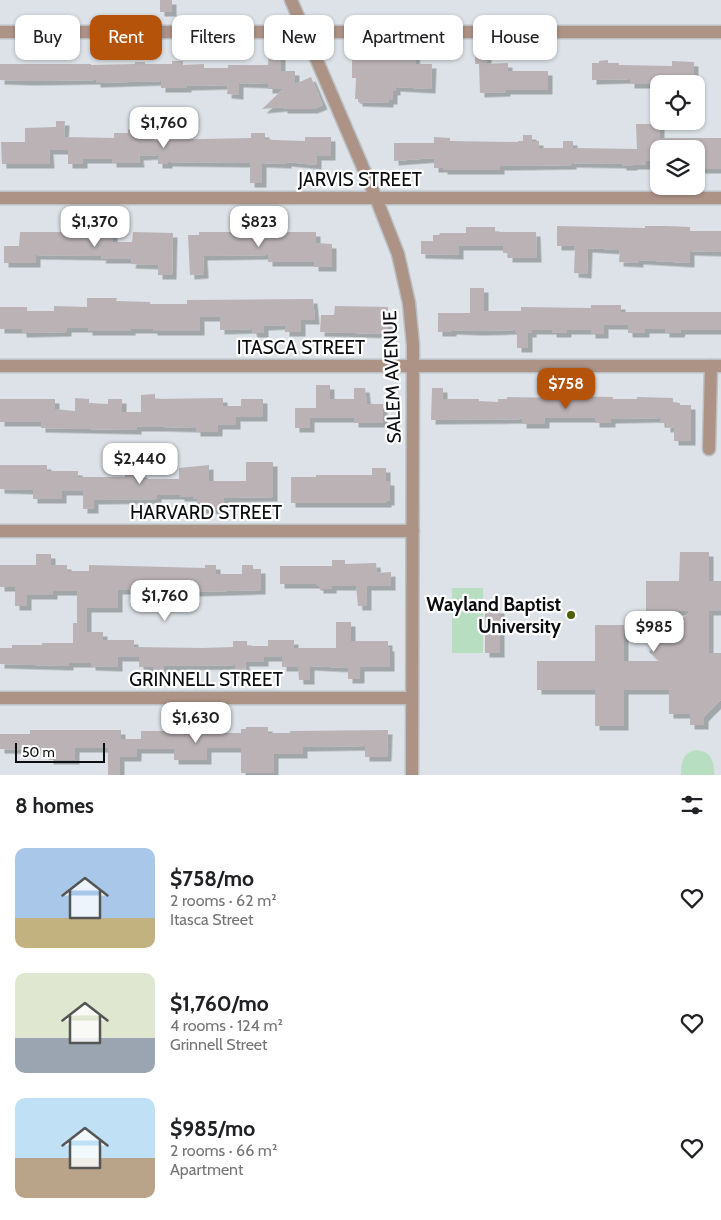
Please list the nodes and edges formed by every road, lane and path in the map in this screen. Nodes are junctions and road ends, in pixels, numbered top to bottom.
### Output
1 (291, 0) edge
2 (297, 15) edge
3 (0, 32) edge
4 (721, 32) edge
5 (264, 33) edge
6 (334, 33) edge
7 (317, 60) edge
8 (0, 198) edge
9 (376, 198) junction
10 (721, 198) edge
11 (0, 366) edge
12 (413, 366) junction
13 (716, 366) edge
14 (709, 449) dead end
15 (0, 530) edge
16 (413, 531) junction
17 (0, 698) edge
18 (412, 698) junction
19 (412, 775) edge

1 - 2 street, SALEM AVENUE
3 - 5 street
4 - 6 street
7 - 9 street, SALEM AVENUE
8 - 9 street, JARVIS STREET
9 - 10 street, JARVIS STREET
9 - 12 street, SALEM AVENUE
11 - 12 street, ITASCA STREET
12 - 13 street, ITASCA STREET
12 - 16 street, SALEM AVENUE
13 - 14 street
15 - 16 street, HARVARD STREET
16 - 18 street, SALEM AVENUE
17 - 18 street, GRINNELL STREET
18 - 19 street, SALEM AVENUE

